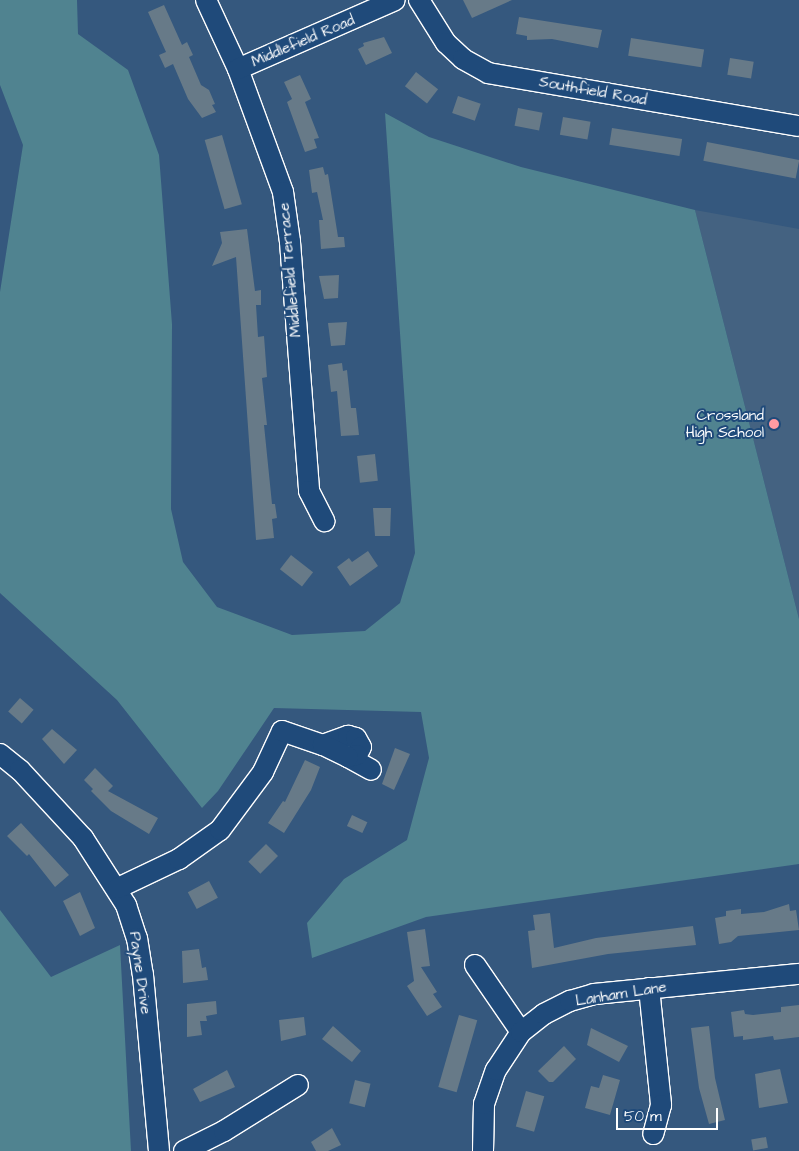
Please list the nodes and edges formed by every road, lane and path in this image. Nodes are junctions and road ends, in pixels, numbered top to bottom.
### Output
1 (206, 0) edge
2 (396, 0) edge
3 (419, 0) edge
4 (238, 69) junction
5 (799, 126) edge
6 (324, 521) dead end
7 (0, 754) edge
8 (371, 770) dead end
9 (118, 888) junction
10 (475, 965) dead end
11 (799, 974) edge
12 (649, 988) junction
13 (521, 1032) junction
14 (298, 1084) dead end
15 (653, 1134) dead end
16 (159, 1151) edge
17 (184, 1151) edge
18 (482, 1151) edge

1 - 4 street, Middlefield Terrace
2 - 4 street, Middlefield Road
3 - 5 street, Southfield Road
4 - 6 street, Middlefield Terrace
7 - 9 street, Payne Drive
8 - 9 street
9 - 16 street, Payne Drive
10 - 13 street
11 - 12 street, Lanham Lane
12 - 13 street, Lanham Lane
12 - 15 street
13 - 18 street, Lanham Lane
14 - 17 street

